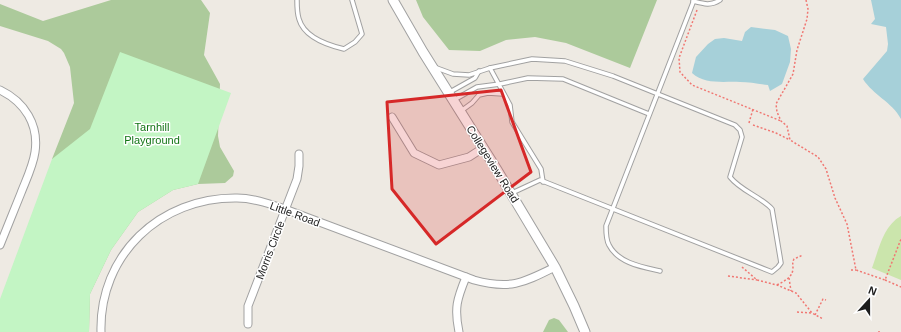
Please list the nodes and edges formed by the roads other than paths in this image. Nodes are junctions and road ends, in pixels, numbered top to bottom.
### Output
1 (296, 0) edge
2 (352, 0) edge
3 (394, 0) edge
4 (694, 0) edge
5 (720, 0) edge
6 (431, 66) junction
7 (490, 68) junction
8 (479, 71) junction
9 (498, 84) junction
10 (0, 90) edge
11 (503, 94) junction
12 (657, 94) junction
13 (451, 97) junction
14 (460, 112) junction
15 (649, 114) junction
16 (392, 117) dead end
17 (483, 148) junction
18 (299, 154) dead end
19 (543, 182) junction
20 (511, 193) junction
21 (286, 209) junction
22 (612, 210) junction
23 (0, 245) edge
24 (555, 267) junction
25 (660, 271) dead end
26 (466, 277) junction
27 (248, 324) dead end
28 (101, 332) edge
29 (459, 332) edge
30 (584, 332) edge

1 - 2 lane
3 - 6 street, Collegeview Road
4 - 5 lane
4 - 12 lane
6 - 8 lane
6 - 13 street, Collegeview Road
7 - 8 lane
7 - 9 lane
7 - 12 lane
8 - 13 lane
9 - 11 lane
9 - 13 lane
9 - 15 lane
10 - 23 street
11 - 14 lane
11 - 19 lane
12 - 15 lane
12 - 22 lane
13 - 14 street, Collegeview Road
14 - 17 street, Collegeview Road
15 - 22 lane
16 - 17 street
17 - 20 street, Collegeview Road
18 - 21 street, Morris Circle
19 - 20 lane
19 - 22 lane
20 - 24 street, Collegeview Road
21 - 26 street, Little Road
21 - 27 street, Morris Circle
21 - 28 street, Little Road
22 - 25 lane
24 - 26 street, Little Road
24 - 30 street, Collegeview Road
26 - 29 street

